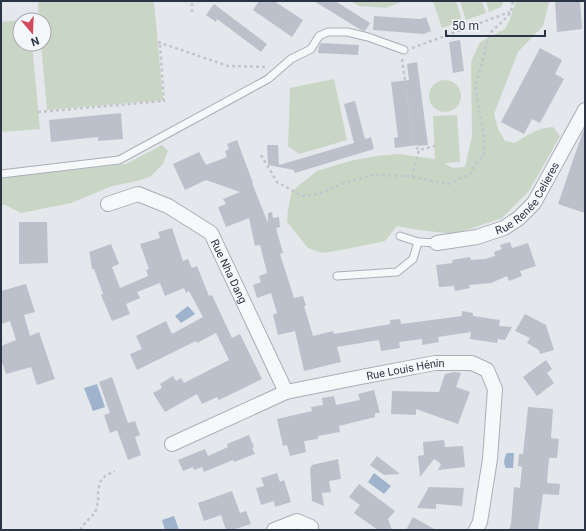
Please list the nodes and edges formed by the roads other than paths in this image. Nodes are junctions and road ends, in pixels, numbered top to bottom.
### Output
1 (402, 50) road end
2 (585, 110) edge
3 (1, 174) edge
4 (108, 204) dead end
5 (400, 236) dead end
6 (418, 242) junction
7 (437, 243) joint
8 (337, 276) dead end
9 (286, 392) junction
10 (172, 444) dead end
11 (274, 530) edge
12 (310, 530) edge
13 (476, 530) edge

1 - 3 lane
2 - 7 street, Rue Renée Celieres
4 - 9 street, Rue Nha Dang
5 - 6 lane
6 - 7 lane
6 - 8 lane
9 - 10 street, Rue Louis Hénin
9 - 13 street, Rue Louis Hénin
11 - 12 street

